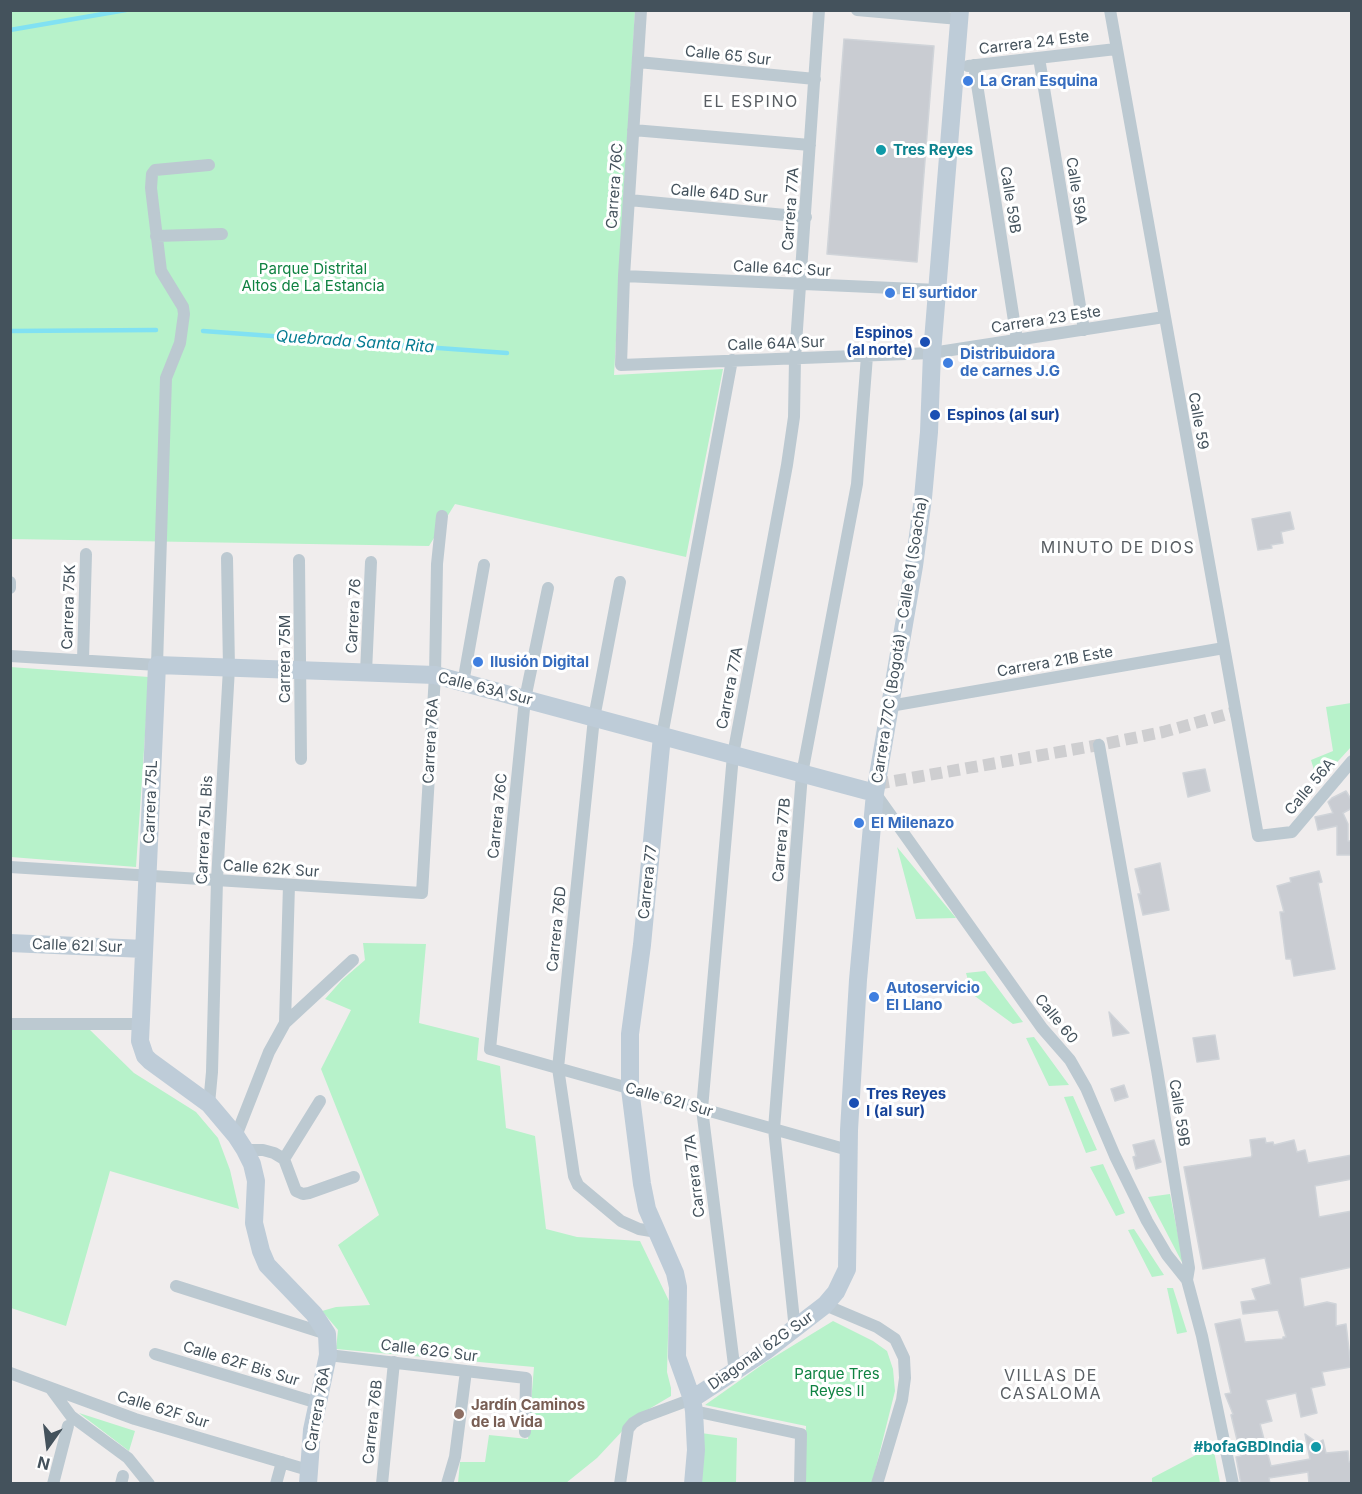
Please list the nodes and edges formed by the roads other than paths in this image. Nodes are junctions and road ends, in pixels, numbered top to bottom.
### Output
1 (641, 10) edge
2 (819, 10) edge
3 (857, 10) edge
4 (1110, 10) edge
5 (959, 15) edge
6 (1116, 49) junction
7 (1039, 58) junction
8 (638, 62) junction
9 (974, 65) junction
10 (955, 67) junction
11 (815, 80) junction
12 (633, 130) junction
13 (810, 145) junction
14 (209, 165) dead end
15 (629, 200) junction
16 (806, 217) junction
17 (222, 234) dead end
18 (156, 236) junction
19 (624, 276) junction
20 (801, 285) junction
21 (938, 290) junction
22 (1164, 317) junction
23 (1084, 330) junction
24 (1017, 340) junction
25 (932, 353) junction
26 (867, 356) junction
27 (795, 358) junction
28 (732, 360) junction
29 (621, 364) joint
30 (442, 516) dead end
31 (86, 554) dead end
32 (227, 558) dead end
33 (299, 560) dead end
34 (371, 562) dead end
35 (484, 565) dead end
36 (11, 582) edge
37 (620, 582) dead end
38 (10, 588) edge
39 (548, 588) dead end
40 (1224, 648) junction
41 (10, 656) edge
42 (82, 660) junction
43 (157, 665) junction
44 (229, 668) junction
45 (299, 670) junction
46 (366, 672) junction
47 (435, 675) junction
48 (463, 683) junction
49 (525, 699) junction
50 (890, 706) junction
51 (594, 718) junction
52 (662, 736) junction
53 (1099, 745) dead end
54 (733, 755) junction
55 (301, 759) dead end
56 (1352, 761) edge
57 (802, 774) junction
58 (875, 793) junction
59 (1292, 832) joint
60 (10, 867) edge
61 (147, 876) junction
62 (217, 880) junction
63 (289, 885) junction
64 (423, 893) joint
65 (10, 943) edge
66 (144, 949) junction
67 (353, 960) dead end
68 (285, 1023) junction
69 (10, 1024) edge
70 (141, 1024) junction
71 (490, 1049) joint
72 (558, 1068) junction
73 (630, 1089) junction
74 (320, 1101) dead end
75 (209, 1104) junction
76 (702, 1109) junction
77 (774, 1129) junction
78 (241, 1143) junction
79 (848, 1150) junction
80 (284, 1159) junction
81 (354, 1177) dead end
82 (657, 1232) junction
83 (847, 1269) joint
84 (1187, 1280) junction
85 (176, 1286) dead end
86 (825, 1305) junction
87 (795, 1330) junction
88 (327, 1334) junction
89 (155, 1354) dead end
90 (328, 1355) junction
91 (394, 1362) junction
92 (466, 1371) junction
93 (10, 1373) edge
94 (735, 1373) junction
95 (50, 1388) junction
96 (318, 1403) junction
97 (693, 1405) junction
98 (68, 1426) dead end
99 (525, 1432) dead end
100 (282, 1462) junction
101 (308, 1477) edge
102 (53, 1484) edge
103 (149, 1484) edge
104 (276, 1484) edge
105 (382, 1484) edge
106 (447, 1484) edge
107 (620, 1484) edge
108 (693, 1484) edge
109 (800, 1484) edge
110 (877, 1484) edge
111 (1233, 1484) edge

1 - 8 street, Carrera 76C
2 - 11 street, Carrera 77A
3 - 5 street
4 - 6 street, Calle 59
5 - 10 street, Carrera 77C (Bogotá) - Calle 61 (Soacha)
6 - 7 street, Carrera 24 Este
6 - 22 street, Calle 59
7 - 9 street, Carrera 24 Este
7 - 23 street, Calle 59A
8 - 11 street, Calle 65 Sur
8 - 12 street, Carrera 76C
9 - 10 street, Carrera 24 Este
9 - 24 street, Calle 59B
10 - 21 street, Carrera 77C (Bogotá) - Calle 61 (Soacha)
11 - 13 street, Carrera 77A
12 - 13 street
12 - 15 street, Carrera 76C
13 - 16 street, Carrera 77A
14 - 18 street, Carrera 75L
15 - 16 street, Calle 64D Sur
15 - 19 street, Carrera 76C
16 - 20 street, Carrera 77A
17 - 18 street
18 - 43 street, Carrera 75L
19 - 20 street, Calle 64C Sur
19 - 29 street, Carrera 76C
20 - 21 street, Calle 64C Sur
20 - 27 street, Carrera 77A
21 - 25 street, Carrera 77C (Bogotá) - Calle 61 (Soacha)
22 - 23 street, Carrera 23 Este
22 - 40 street, Calle 59
23 - 24 street, Carrera 23 Este
24 - 25 street, Carrera 23 Este
25 - 26 street, Calle 64A Sur
25 - 50 street, Carrera 77C (Bogotá) - Calle 61 (Soacha)
26 - 27 street, Calle 64A Sur
26 - 57 street, Carrera 77B
27 - 28 street, Calle 64A Sur
27 - 54 street, Carrera 77A
28 - 29 street, Calle 64A Sur
28 - 52 street, Carrera 77
30 - 47 street, Carrera 76A
31 - 42 street, Carrera 75K
32 - 44 street, Carrera 75L Bis
33 - 45 street, Carrera 75M
34 - 46 street, Carrera 76
35 - 48 street
36 - 38 street
37 - 51 street, Carrera 76D
39 - 49 street, Carrera 76C
40 - 50 street, Carrera 21B Este
40 - 59 street, Calle 59
41 - 42 street, Calle 63A Sur
42 - 43 street, Calle 63A Sur
43 - 44 street, Calle 63A Sur
43 - 61 street, Carrera 75L
44 - 45 street, Calle 63A Sur
44 - 62 street, Carrera 75L Bis
45 - 46 street, Calle 63A Sur
45 - 55 street, Carrera 75M
46 - 47 street, Calle 63A Sur
47 - 48 street, Calle 63A Sur
47 - 64 street, Carrera 76A
48 - 49 street, Calle 63A Sur
49 - 51 street, Calle 63A Sur
49 - 71 street, Carrera 76C
50 - 58 street, Carrera 77C (Bogotá) - Calle 61 (Soacha)
51 - 52 street, Calle 63A Sur
51 - 72 street, Carrera 76D
52 - 54 street, Calle 63A Sur
52 - 73 street, Carrera 77
53 - 84 street, Calle 59B
54 - 57 street, Calle 63A Sur
54 - 76 street, Carrera 77A
56 - 59 street, Calle 56A
57 - 58 street, Calle 63A Sur
57 - 77 street, Carrera 77B
58 - 79 street, Carrera 77C (Bogotá) - Calle 61 (Soacha)
58 - 84 street, Calle 60
60 - 61 street, Calle 62K Sur
61 - 62 street, Calle 62K Sur
61 - 66 street, Carrera 75L
62 - 63 street, Calle 62K Sur
62 - 75 street, Carrera 75L Bis
63 - 64 street, Calle 62K Sur
63 - 68 street
65 - 66 street, Calle 62I Sur
66 - 70 street, Carrera 75L
67 - 68 street
68 - 78 street
69 - 70 street
70 - 75 street, Carrera 75L
71 - 72 street, Calle 62I Sur
72 - 73 street, Calle 62I Sur
72 - 82 street, Carrera 76D
73 - 76 street, Calle 62I Sur
73 - 82 street, Carrera 77
74 - 80 street
75 - 78 street
76 - 77 street, Calle 62I Sur
76 - 94 street, Carrera 77A
77 - 79 street, Calle 62I Sur
77 - 87 street, Carrera 77B
78 - 80 street
78 - 88 street
79 - 83 street, Carrera 77C (Bogotá) - Calle 61 (Soacha)
80 - 81 street
82 - 97 street, Carrera 77
83 - 86 street, Diagonal 62G Sur
84 - 111 street, Calle 59B
85 - 88 street
86 - 87 street, Diagonal 62G Sur
86 - 110 street
87 - 94 street, Diagonal 62G Sur
88 - 90 street, Carrera 76A
89 - 96 street, Calle 62F Bis Sur
90 - 91 street, Calle 62G Sur
90 - 96 street, Carrera 76A
91 - 92 street, Calle 62G Sur
91 - 105 street, Carrera 76B
92 - 99 street, Calle 62G Sur
92 - 106 street
93 - 95 street, Calle 62F Sur
94 - 97 street, Diagonal 62G Sur
95 - 100 street, Calle 62F Sur
95 - 103 street
96 - 101 street, Carrera 76A
97 - 107 street
97 - 108 street, Carrera 77
97 - 109 street
98 - 102 street
100 - 101 street, Calle 62F Sur
100 - 104 street

